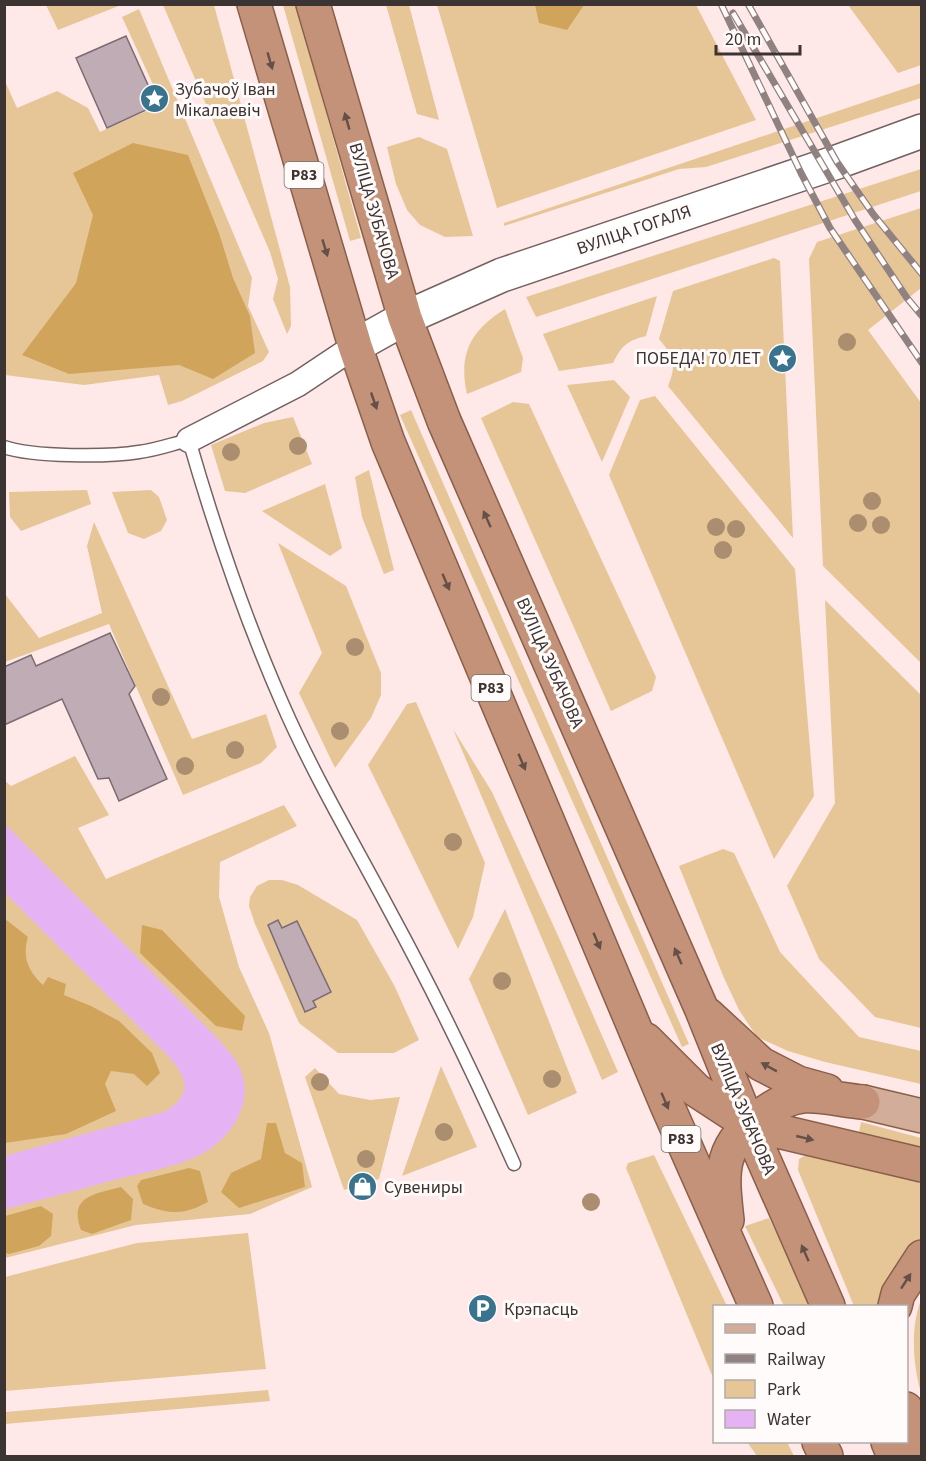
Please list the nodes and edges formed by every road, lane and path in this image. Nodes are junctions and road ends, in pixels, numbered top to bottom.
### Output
1 (254, 4) edge
2 (313, 4) edge
3 (921, 131) edge
4 (405, 318) junction
5 (355, 346) junction
6 (189, 440) junction
7 (4, 447) edge
8 (702, 1010) junction
9 (634, 1028) junction
10 (863, 1102) junction
11 (921, 1116) edge
12 (748, 1124) junction
13 (514, 1164) dead end
14 (921, 1166) edge
15 (730, 1250) junction
16 (921, 1257) edge
17 (756, 1305) edge
18 (828, 1305) edge
19 (896, 1305) edge
20 (908, 1415) edge
21 (920, 1456) edge

1 -> 5 highway, Р83
4 -> 2 highway, ВУЛІЦА ЗУБАЧОВА
3 - 4 main road, ВУЛІЦА ГОГАЛЯ
4 - 5 main road, ВУЛІЦА ГОГАЛЯ
8 -> 4 highway, ВУЛІЦА ЗУБАЧОВА
5 - 6 street
5 -> 9 highway, Р83
6 - 7 lane
6 - 13 lane
10 -> 8 highway
8 - 12 highway, ВУЛІЦА ЗУБАЧОВА
9 - 12 highway
9 -> 15 highway, Р83
10 - 11 main road
10 - 12 highway
12 -> 14 highway
12 - 15 highway
18 -> 12 highway, ВУЛІЦА ЗУБАЧОВА
15 - 17 highway, Р83
19 -> 16 highway
20 - 21 highway

